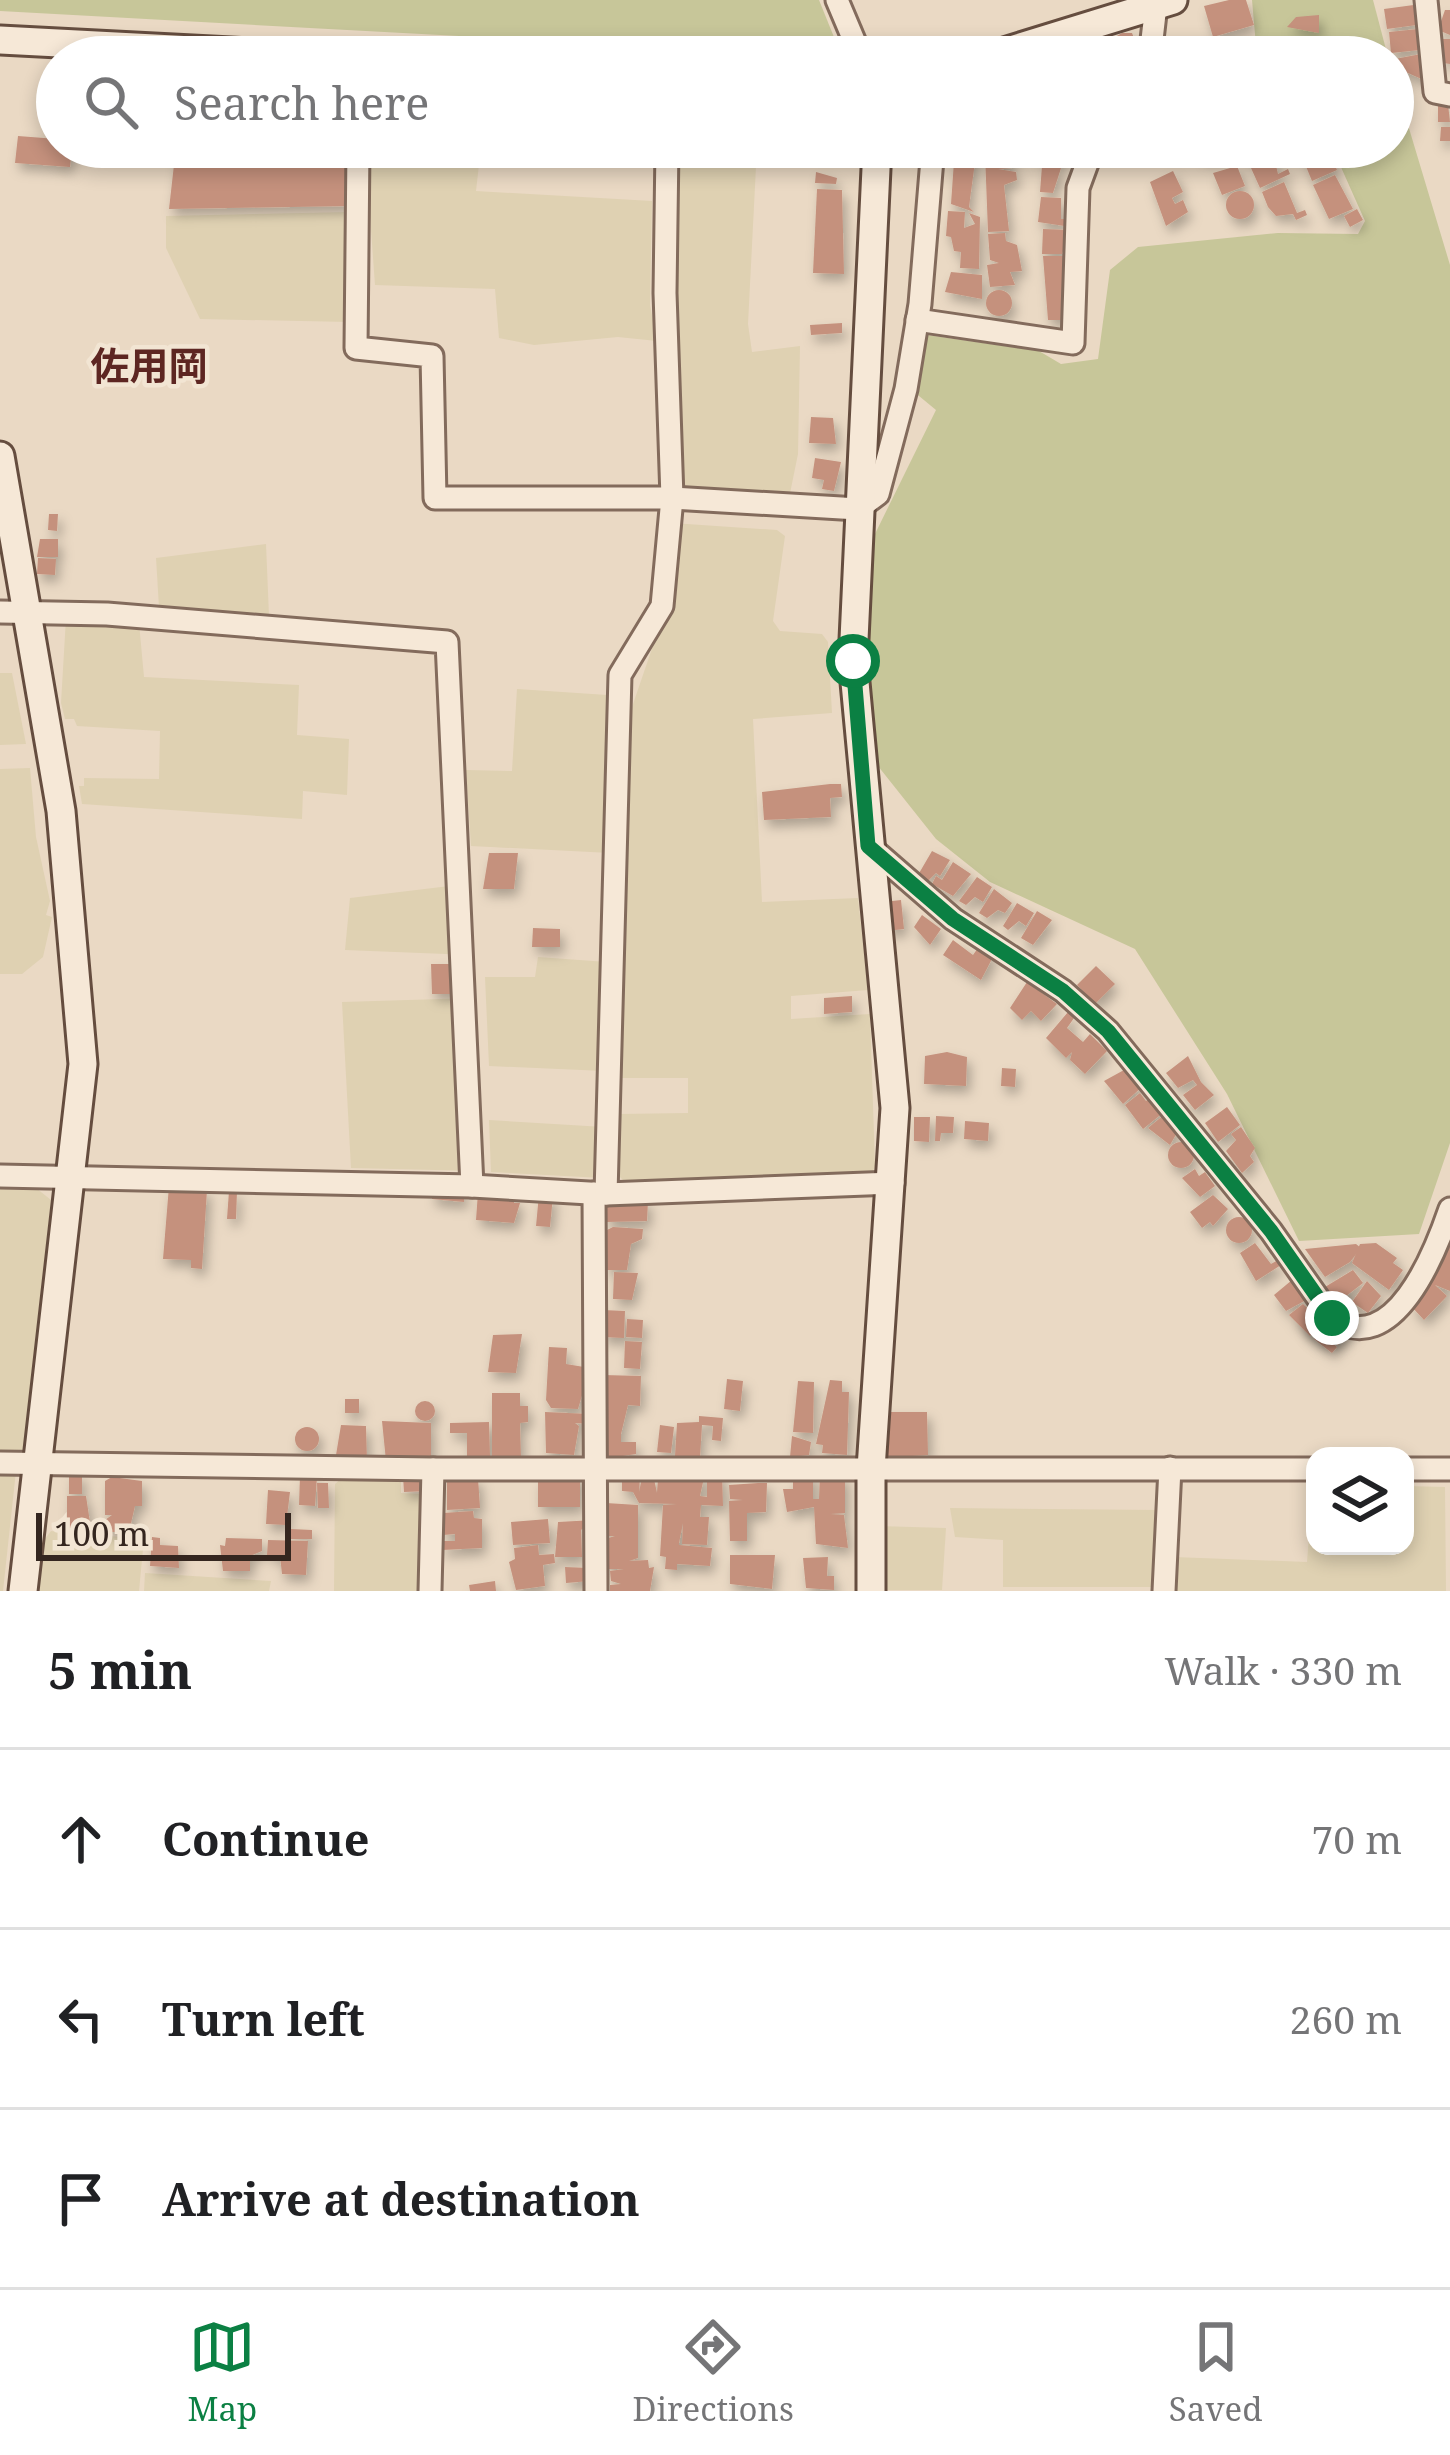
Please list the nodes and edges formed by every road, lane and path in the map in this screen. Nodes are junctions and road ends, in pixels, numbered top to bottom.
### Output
1 (837, 0) edge
2 (1426, 0) edge
3 (1165, 2) edge
4 (852, 36) edge
5 (1056, 36) edge
6 (1156, 36) edge
7 (0, 40) edge
8 (36, 42) edge
9 (1450, 95) edge
10 (358, 168) edge
11 (667, 168) edge
12 (876, 168) edge
13 (931, 168) edge
14 (1085, 168) edge
15 (917, 320) junction
16 (0, 456) edge
17 (671, 498) junction
18 (858, 508) junction
19 (13, 612) edge
20 (868, 846) junction
21 (0, 1176) edge
22 (71, 1177) junction
23 (893, 1183) junction
24 (472, 1186) junction
25 (600, 1194) junction
26 (1450, 1209) edge
27 (0, 1463) edge
28 (38, 1465) junction
29 (872, 1468) junction
30 (1170, 1468) junction
31 (1306, 1468) edge
32 (433, 1469) junction
33 (1414, 1469) edge
34 (1450, 1469) edge
35 (595, 1470) junction
36 (23, 1591) edge
37 (430, 1591) edge
38 (596, 1591) edge
39 (871, 1591) edge
40 (1164, 1591) edge

1 - 4 street
2 - 9 street
3 - 5 street
3 - 6 street
7 - 8 street
10 - 17 street
11 - 17 street
12 - 18 street
13 - 15 street
14 - 15 street
15 - 18 street
16 - 19 street
17 - 18 street
17 - 25 street
18 - 20 street
19 - 22 street
19 - 24 street
20 - 23 street
20 - 26 street
21 - 22 street
22 - 24 street
22 - 28 street
23 - 25 street
23 - 29 street
24 - 25 street
25 - 35 street
27 - 28 street
28 - 32 street
28 - 36 street
29 - 30 street
29 - 35 street
29 - 39 street
30 - 31 street
30 - 40 street
32 - 35 street
32 - 37 street
33 - 34 street
35 - 38 street

